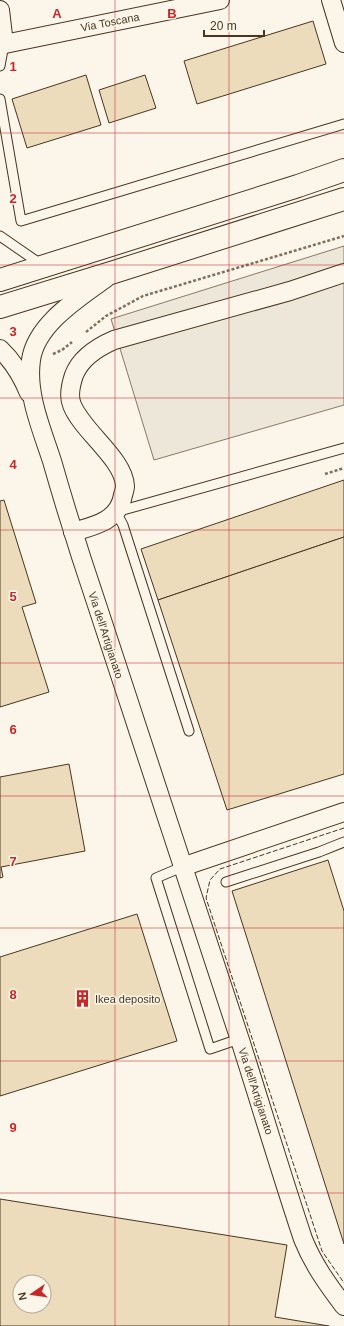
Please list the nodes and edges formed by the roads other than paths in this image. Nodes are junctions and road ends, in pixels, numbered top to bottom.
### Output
1 (220, 0) edge
2 (331, 0) edge
3 (0, 10) edge
4 (344, 43) edge
5 (2, 44) edge
6 (0, 66) edge
7 (0, 98) edge
8 (344, 124) edge
9 (344, 170) edge
10 (344, 199) edge
11 (0, 236) edge
12 (43, 266) junction
13 (114, 272) junction
14 (344, 273) edge
15 (0, 280) edge
16 (0, 307) edge
17 (0, 349) edge
18 (34, 402) junction
19 (344, 448) edge
20 (116, 512) junction
21 (73, 532) junction
22 (189, 731) dead end
23 (344, 812) edge
24 (344, 842) edge
25 (182, 867) junction
26 (226, 882) dead end
27 (239, 1039) junction
28 (344, 1306) edge

1 - 5 street, Via Toscana
2 - 4 street
3 - 5 street
5 - 6 lane
7 - 8 lane
9 - 12 main road
10 - 13 main road
11 - 12 lane
12 - 15 main road
13 - 16 main road
13 - 18 street, Via dell'Artigianato
14 - 20 street
17 - 18 street, Via dell'Artigianato
18 - 21 street, Via dell'Artigianato
19 - 20 lane
20 - 21 street
20 - 22 lane
21 - 25 street, Via dell'Artigianato
23 - 25 street
24 - 26 lane
25 - 27 street, Via dell'Artigianato
25 - 27 lane
27 - 28 street, Via dell'Artigianato

